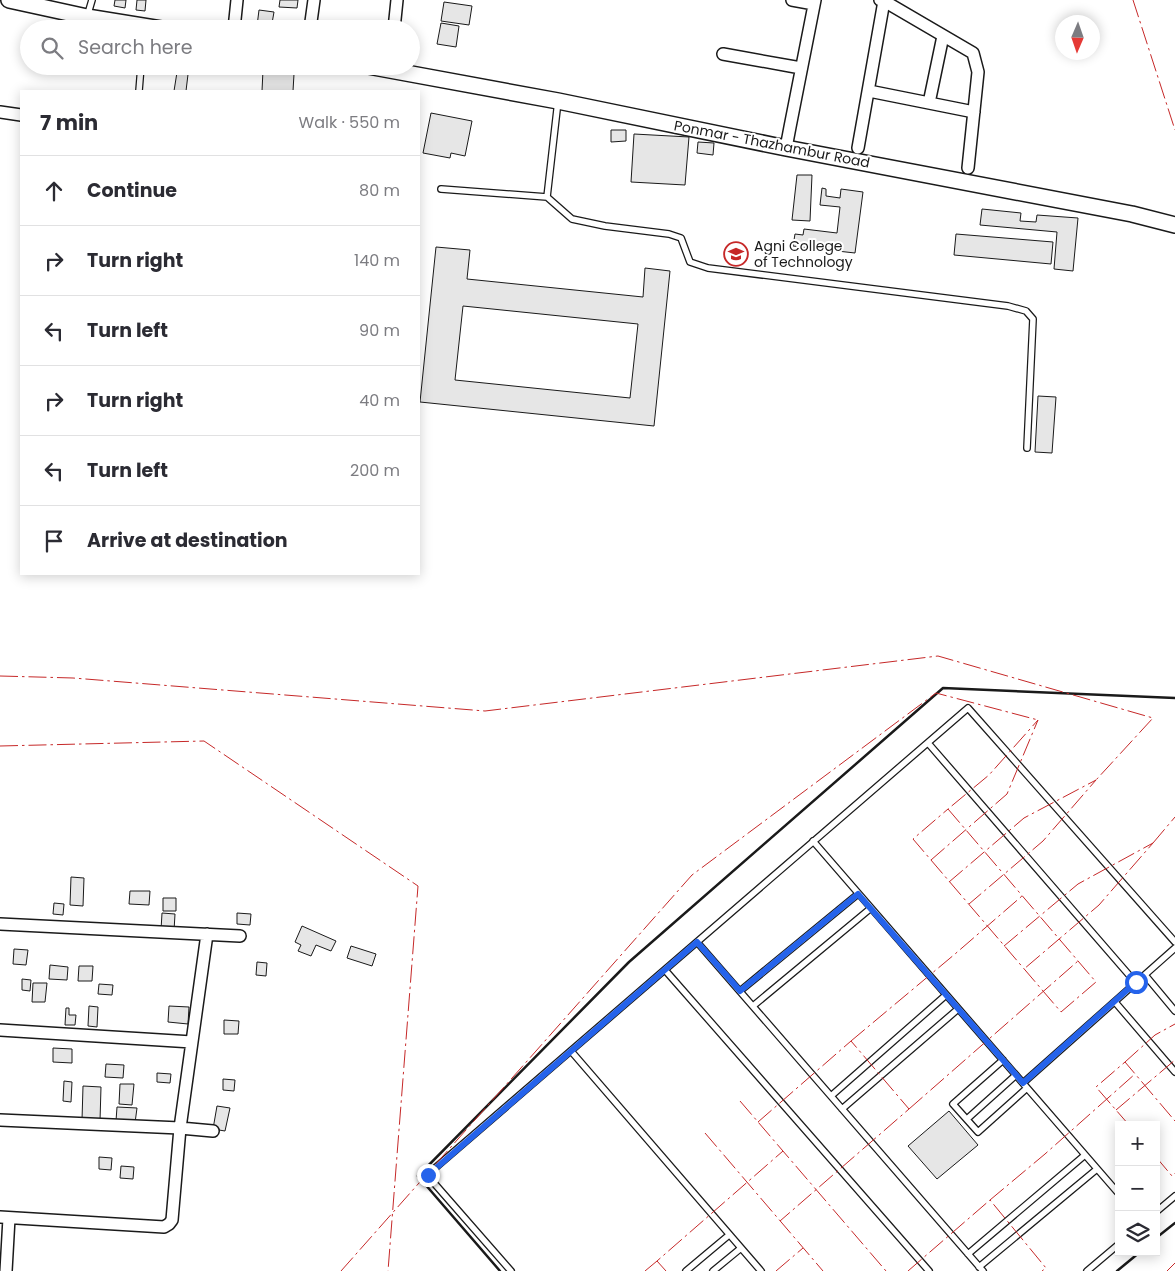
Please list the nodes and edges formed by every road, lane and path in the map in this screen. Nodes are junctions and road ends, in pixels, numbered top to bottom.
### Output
1 (10, 0) edge
2 (92, 0) edge
3 (237, 0) edge
4 (314, 0) edge
5 (397, 0) edge
6 (792, 0) edge
7 (882, 0) edge
8 (815, 2) edge
9 (87, 17) junction
10 (105, 20) edge
11 (235, 20) edge
12 (311, 20) edge
13 (395, 20) edge
14 (943, 36) junction
15 (723, 54) dead end
16 (801, 68) junction
17 (420, 74) edge
18 (140, 75) edge
19 (139, 90) edge
20 (869, 91) junction
21 (558, 101) junction
22 (929, 103) junction
23 (0, 112) edge
24 (974, 112) junction
25 (20, 114) edge
26 (786, 148) junction
27 (858, 148) dead end
28 (968, 168) dead end
29 (441, 189) dead end
30 (547, 197) junction
31 (1175, 224) edge
32 (1027, 448) dead end
33 (928, 743) junction
34 (813, 842) junction
35 (858, 894) junction
36 (871, 908) junction
37 (0, 924) edge
38 (208, 934) junction
39 (240, 936) dead end
40 (697, 942) junction
41 (1175, 942) edge
42 (1175, 948) edge
43 (665, 970) junction
44 (1145, 975) junction
45 (1136, 982) junction
46 (740, 991) junction
47 (946, 995) junction
48 (1115, 1002) junction
49 (753, 1006) junction
50 (958, 1009) junction
51 (1175, 1011) edge
52 (0, 1030) edge
53 (192, 1042) junction
54 (571, 1051) junction
55 (1003, 1060) junction
56 (1175, 1072) edge
57 (1016, 1075) junction
58 (1023, 1083) junction
59 (1028, 1088) junction
60 (831, 1096) junction
61 (842, 1109) junction
62 (967, 1119) junction
63 (0, 1120) edge
64 (180, 1128) junction
65 (213, 1131) dead end
66 (1085, 1155) junction
67 (1097, 1169) junction
68 (1115, 1189) edge
69 (1175, 1196) edge
70 (1157, 1211) edge
71 (4, 1218) edge
72 (729, 1235) junction
73 (1115, 1247) edge
74 (741, 1248) junction
75 (968, 1254) junction
76 (981, 1269) edge
77 (6, 1271) edge
78 (511, 1271) edge
79 (686, 1271) edge
80 (713, 1271) edge
81 (761, 1271) edge
82 (929, 1271) edge
83 (1087, 1271) edge

1 - 9 street
2 - 9 lane
3 - 11 street
4 - 12 street
5 - 13 street
6 - 8 street
7 - 14 street
7 - 20 street
8 - 16 street
9 - 10 street
14 - 22 street
14 - 24 street
15 - 16 street
16 - 26 street
17 - 21 street, Ponmar - Thazhambur Road
18 - 19 lane
20 - 22 street
20 - 27 street
21 - 26 street, Ponmar - Thazhambur Road
21 - 30 lane
22 - 24 street
23 - 25 street
24 - 28 street
26 - 31 street, Ponmar - Thazhambur Road
29 - 30 lane
30 - 32 lane
33 - 34 lane
33 - 41 lane
33 - 45 lane
34 - 35 lane
34 - 40 lane
35 - 36 lane
35 - 46 lane
36 - 47 lane
36 - 49 lane
37 - 38 street
38 - 39 street
38 - 53 street
40 - 43 lane
40 - 46 lane
42 - 44 lane
43 - 54 lane
43 - 82 lane
44 - 45 lane
44 - 51 lane
45 - 48 lane
46 - 49 lane
47 - 50 lane
47 - 60 lane
48 - 56 lane
48 - 58 lane
49 - 60 lane
50 - 55 lane
50 - 61 lane
52 - 53 street
53 - 64 street
54 - 72 lane
54 - 78 lane
55 - 57 lane
55 - 62 lane
57 - 58 lane
57 - 62 lane
58 - 59 lane
59 - 62 lane
59 - 66 lane
60 - 61 lane
61 - 75 lane
63 - 64 street
64 - 65 street
64 - 71 street
66 - 67 lane
66 - 75 lane
67 - 68 lane
67 - 76 lane
69 - 70 lane
71 - 77 street
72 - 74 lane
72 - 79 lane
73 - 83 lane
74 - 80 lane
74 - 81 lane
75 - 76 lane

